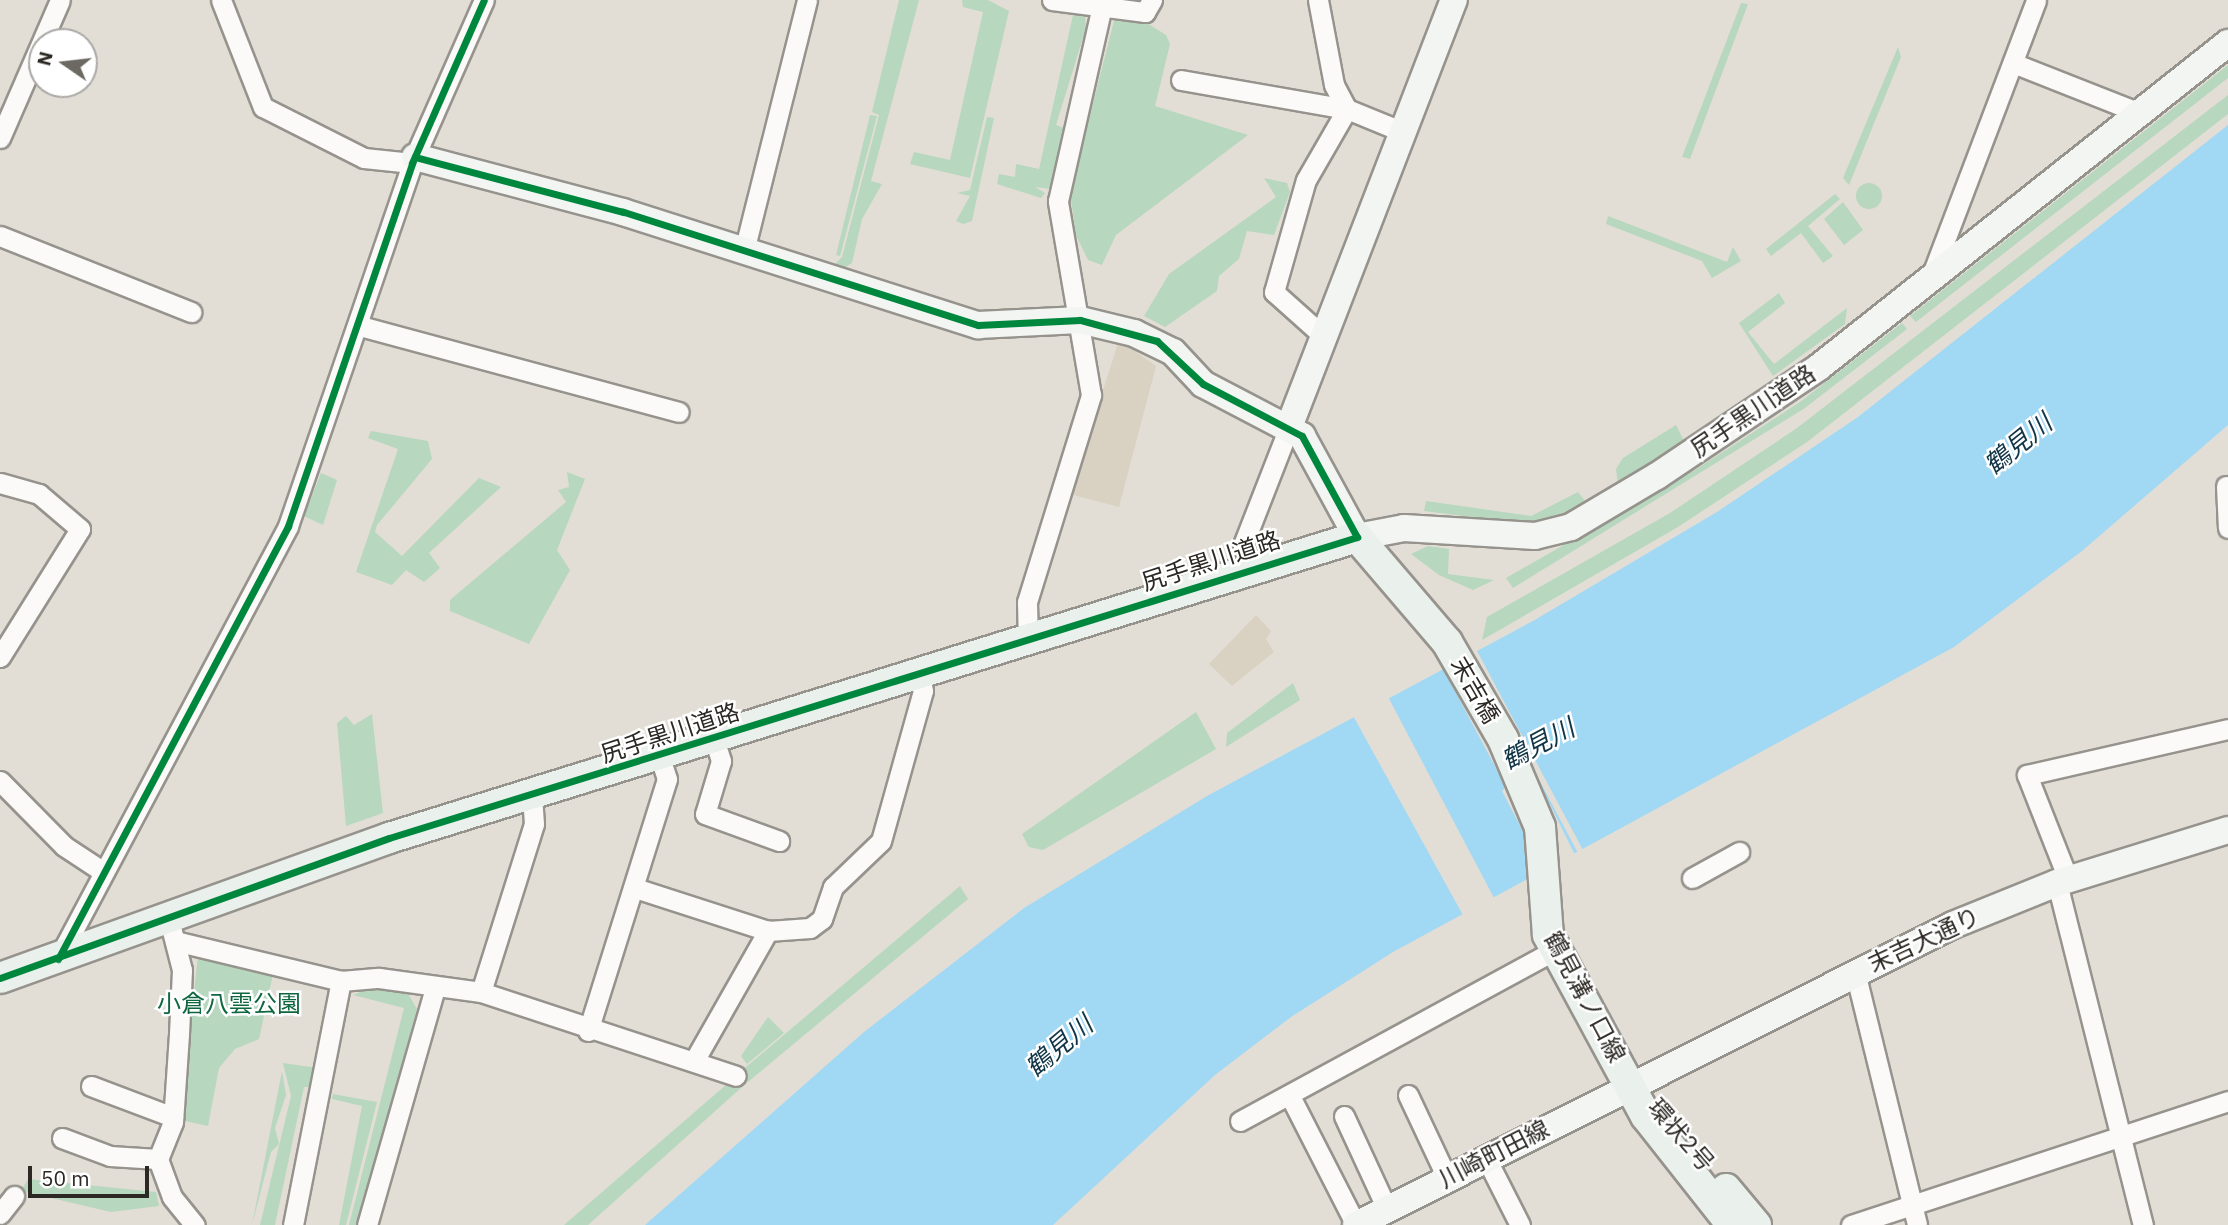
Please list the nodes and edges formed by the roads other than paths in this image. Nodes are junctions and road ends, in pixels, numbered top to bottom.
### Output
1 (60, 0) edge
2 (221, 0) edge
3 (484, 0) edge
4 (807, 0) edge
5 (1052, 0) edge
6 (1152, 0) edge
7 (1318, 0) edge
8 (1454, 0) edge
9 (2036, 0) edge
10 (1101, 10) junction
11 (2228, 43) edge
12 (2013, 63) junction
13 (1181, 80) dead end
14 (1347, 109) junction
15 (2140, 113) junction
16 (1403, 132) junction
17 (0, 138) edge
18 (413, 160) junction
19 (0, 236) edge
20 (744, 251) junction
21 (1931, 278) junction
22 (191, 312) dead end
23 (1080, 320) junction
24 (360, 326) junction
25 (1321, 334) junction
26 (679, 412) dead end
27 (1289, 427) junction
28 (0, 483) edge
29 (2226, 486) dead end
30 (2228, 528) edge
31 (1357, 537) junction
32 (1251, 567) junction
33 (1028, 643) junction
34 (0, 657) edge
35 (920, 675) junction
36 (2228, 729) edge
37 (714, 739) junction
38 (660, 757) junction
39 (0, 781) edge
40 (532, 796) junction
41 (2228, 830) edge
42 (779, 841) dead end
43 (1739, 852) dead end
44 (102, 871) junction
45 (1692, 878) dead end
46 (2062, 881) junction
47 (635, 888) junction
48 (1542, 907) joint
49 (172, 930) junction
50 (768, 931) junction
51 (1555, 950) junction
52 (58, 959) junction
53 (1855, 972) junction
54 (0, 978) edge
55 (341, 981) junction
56 (435, 988) junction
57 (481, 992) junction
58 (588, 1031) junction
59 (694, 1061) junction
60 (736, 1076) dead end
61 (1633, 1084) junction
62 (91, 1086) dead end
63 (1408, 1094) dead end
64 (1290, 1096) junction
65 (2228, 1101) edge
66 (173, 1116) junction
67 (1345, 1116) dead end
68 (1240, 1121) dead end
69 (2121, 1136) junction
70 (62, 1138) dead end
71 (1486, 1158) junction
72 (158, 1159) junction
73 (1447, 1178) junction
74 (14, 1196) dead end
75 (1912, 1205) junction
76 (1387, 1209) junction
77 (0, 1214) edge
78 (195, 1225) edge
79 (293, 1225) edge
80 (367, 1225) edge
81 (1356, 1225) edge
82 (1520, 1225) edge
83 (1732, 1225) edge
84 (1756, 1225) edge
85 (1851, 1225) edge
86 (1917, 1225) edge
87 (2143, 1225) edge

1 - 17 street
2 - 18 street
3 - 18 street
4 - 20 street
5 - 10 street
6 - 10 street
7 - 14 street
8 - 16 street
9 - 12 street
10 - 23 street
11 - 15 street, 尻手黒川道路
12 - 15 street
12 - 21 street
13 - 14 street
14 - 16 street
14 - 25 street
15 - 21 street, 尻手黒川道路
16 - 25 street
18 - 20 street
18 - 24 street
19 - 22 street
20 - 23 street
21 - 31 street, 尻手黒川道路
23 - 27 street
23 - 33 street
24 - 26 street
24 - 44 street
25 - 27 street
27 - 31 street
27 - 32 street
28 - 34 street
29 - 30 street
31 - 32 main road, 尻手黒川道路
31 - 48 main road, 末吉橋
32 - 33 main road, 尻手黒川道路
33 - 35 main road, 尻手黒川道路
35 - 37 main road, 尻手黒川道路
35 - 50 street
36 - 46 street
37 - 38 main road, 尻手黒川道路
37 - 42 street
38 - 40 main road, 尻手黒川道路
38 - 47 street
39 - 44 street
40 - 49 main road, 尻手黒川道路
40 - 57 street
41 - 46 street, 末吉大通り
43 - 45 street
44 - 52 street
46 - 53 street, 末吉大通り
46 - 69 street
47 - 50 street
47 - 58 street
48 - 51 main road, 鶴見溝ノ口線
49 - 52 main road, 尻手黒川道路
49 - 55 street
49 - 66 street
50 - 59 street
51 - 61 main road, 鶴見溝ノ口線
51 - 64 street
52 - 54 main road, 尻手黒川道路
53 - 61 street, 末吉大通り
53 - 75 street
55 - 56 street
55 - 79 street
56 - 57 street
56 - 80 street
57 - 58 street
58 - 59 street
59 - 60 street
61 - 71 street, 川崎町田線
61 - 83 main road, 環状2号
61 - 84 main road, 環状2号
62 - 66 street
63 - 73 street
64 - 68 street
64 - 81 street
65 - 69 street
66 - 72 street
67 - 76 street
69 - 75 street
69 - 87 street
70 - 72 street
71 - 73 street, 川崎町田線
71 - 82 street
72 - 78 street
73 - 76 street, 川崎町田線
74 - 77 street
75 - 85 street
75 - 86 street
76 - 81 street, 川崎町田線

